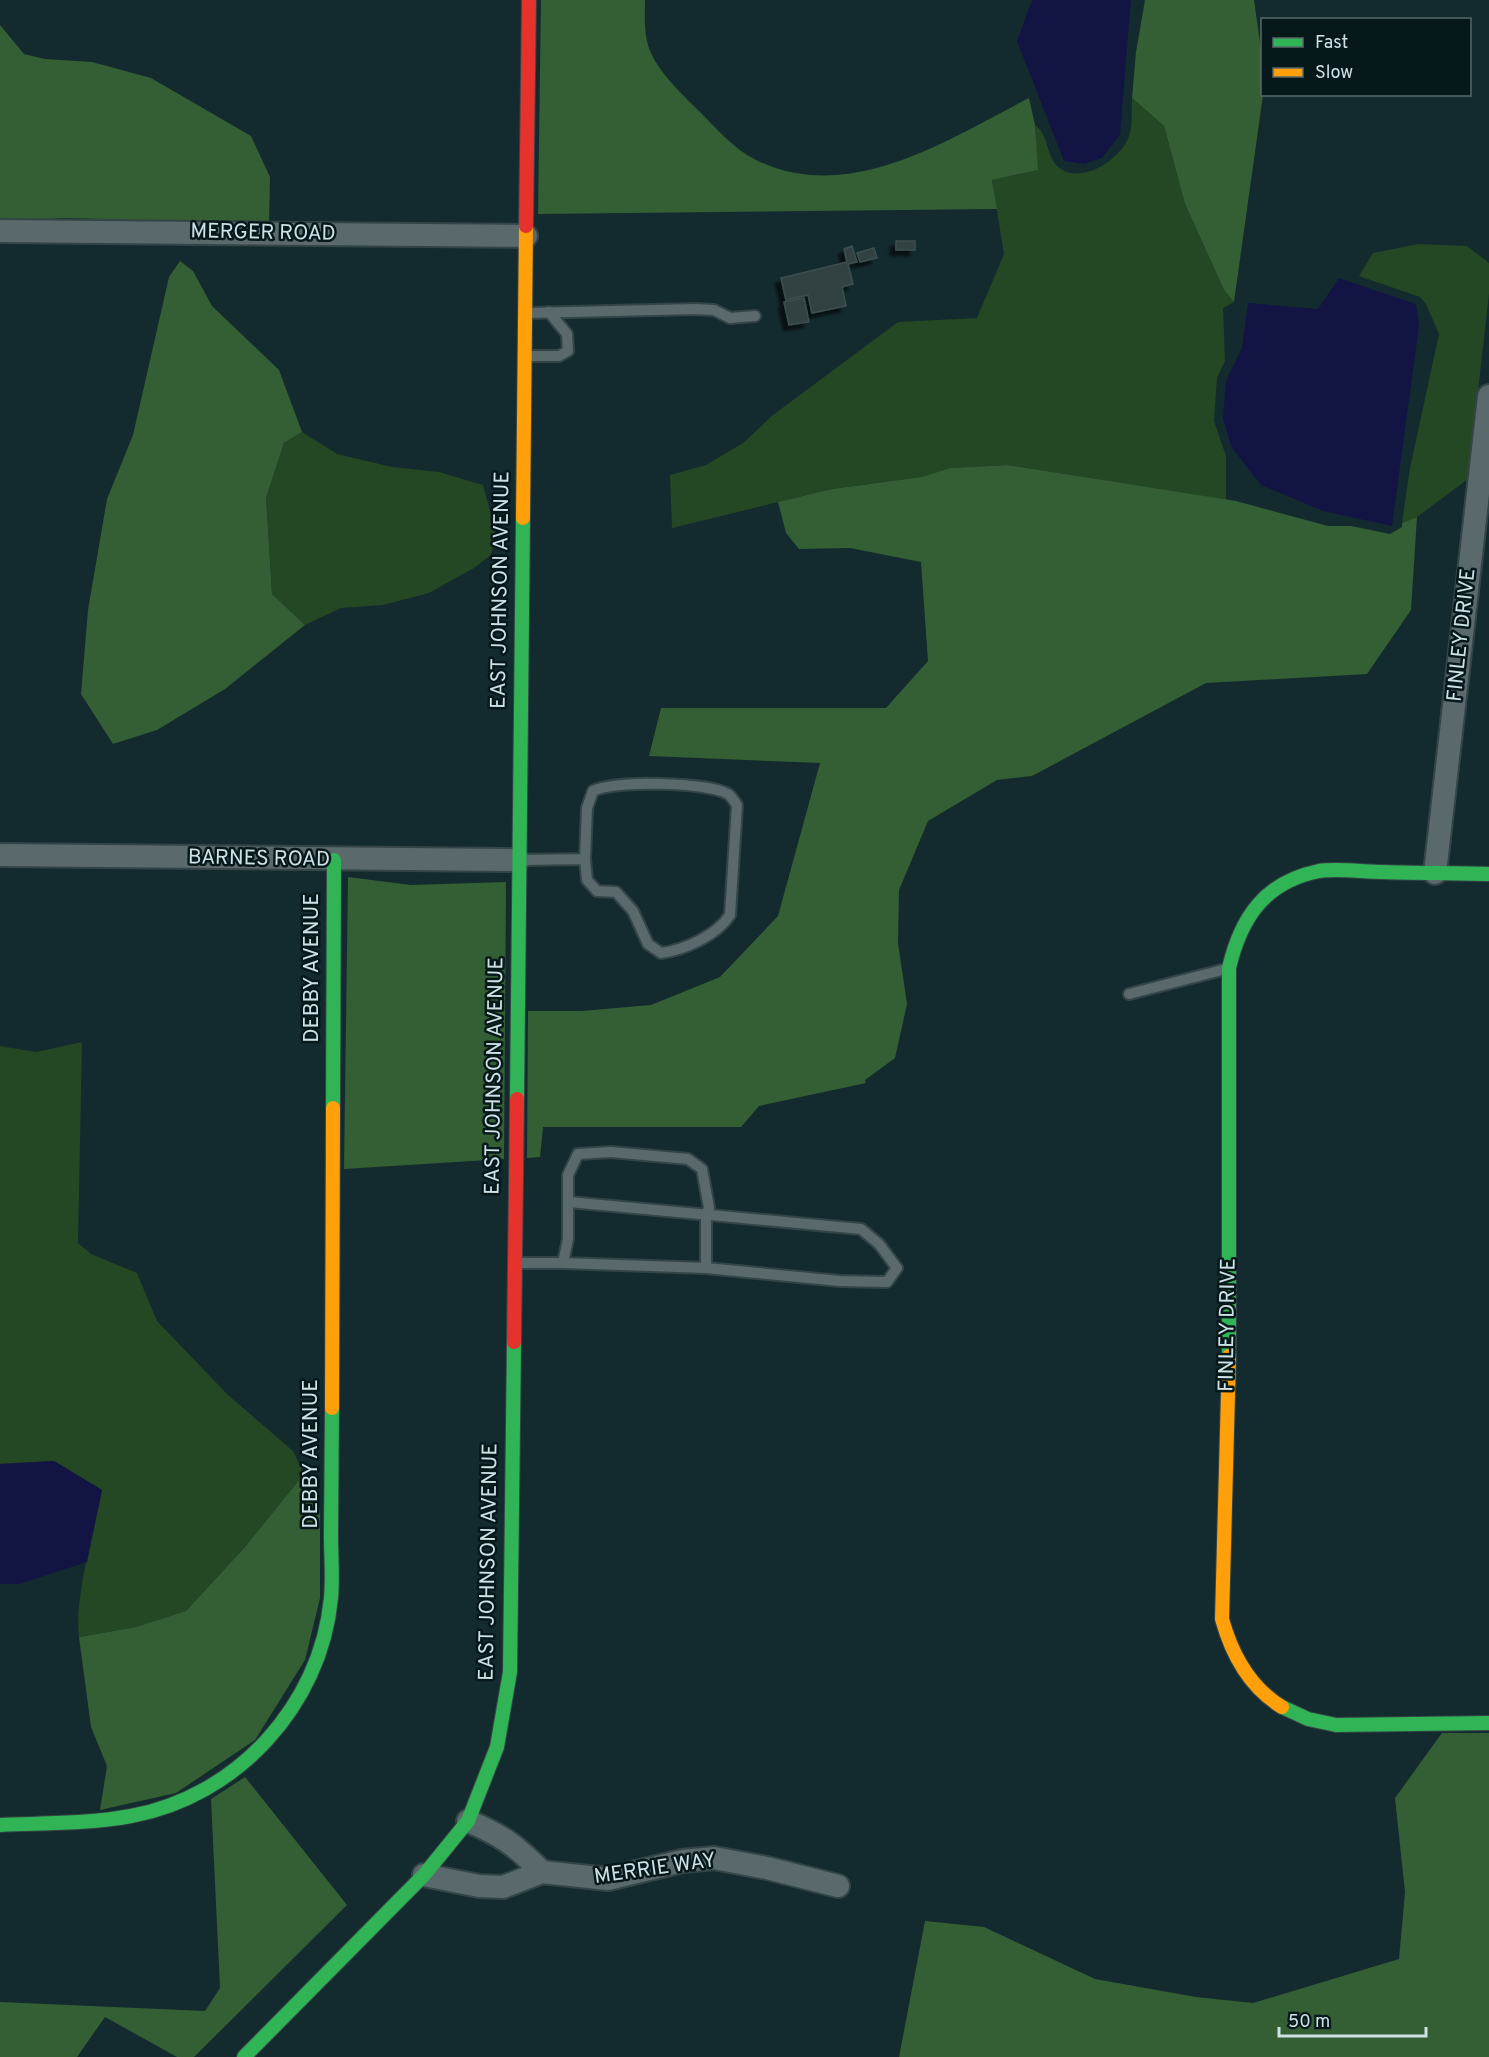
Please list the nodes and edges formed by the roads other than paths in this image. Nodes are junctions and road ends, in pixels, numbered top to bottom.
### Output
1 (529, 0) edge
2 (0, 231) edge
3 (526, 236) junction
4 (549, 312) junction
5 (525, 313) junction
6 (755, 316) dead end
7 (525, 356) junction
8 (1489, 396) edge
9 (0, 855) edge
10 (585, 859) junction
11 (334, 860) junction
12 (518, 860) junction
13 (1435, 873) junction
14 (1489, 873) edge
15 (1229, 968) junction
16 (1129, 994) dead end
17 (569, 1202) junction
18 (706, 1215) junction
19 (563, 1263) junction
20 (514, 1264) junction
21 (706, 1268) junction
22 (1489, 1723) edge
23 (468, 1821) junction
24 (0, 1825) edge
25 (542, 1872) junction
26 (424, 1875) junction
27 (838, 1886) dead end
28 (244, 2057) edge

1 - 3 street, EAST JOHNSON AVENUE
2 - 3 street, MERGER ROAD
3 - 5 street, EAST JOHNSON AVENUE
4 - 5 lane
4 - 6 lane
4 - 7 lane
5 - 7 street, EAST JOHNSON AVENUE
7 - 12 street, EAST JOHNSON AVENUE
8 - 13 street, FINLEY DRIVE
9 - 11 street, BARNES ROAD
10 - 10 lane
10 - 12 lane
11 - 12 street, BARNES ROAD
11 - 24 street, DEBBY AVENUE
12 - 20 street, EAST JOHNSON AVENUE
13 - 14 street, FINLEY DRIVE
13 - 15 street, FINLEY DRIVE
15 - 16 lane
15 - 22 street, FINLEY DRIVE
17 - 18 lane
17 - 18 lane
17 - 19 lane
18 - 21 lane
18 - 21 lane
19 - 20 lane
19 - 21 lane
20 - 23 street, EAST JOHNSON AVENUE
23 - 25 street
23 - 26 street, EAST JOHNSON AVENUE
25 - 26 street, MERRIE WAY
25 - 27 street, MERRIE WAY
26 - 28 street, EAST JOHNSON AVENUE

